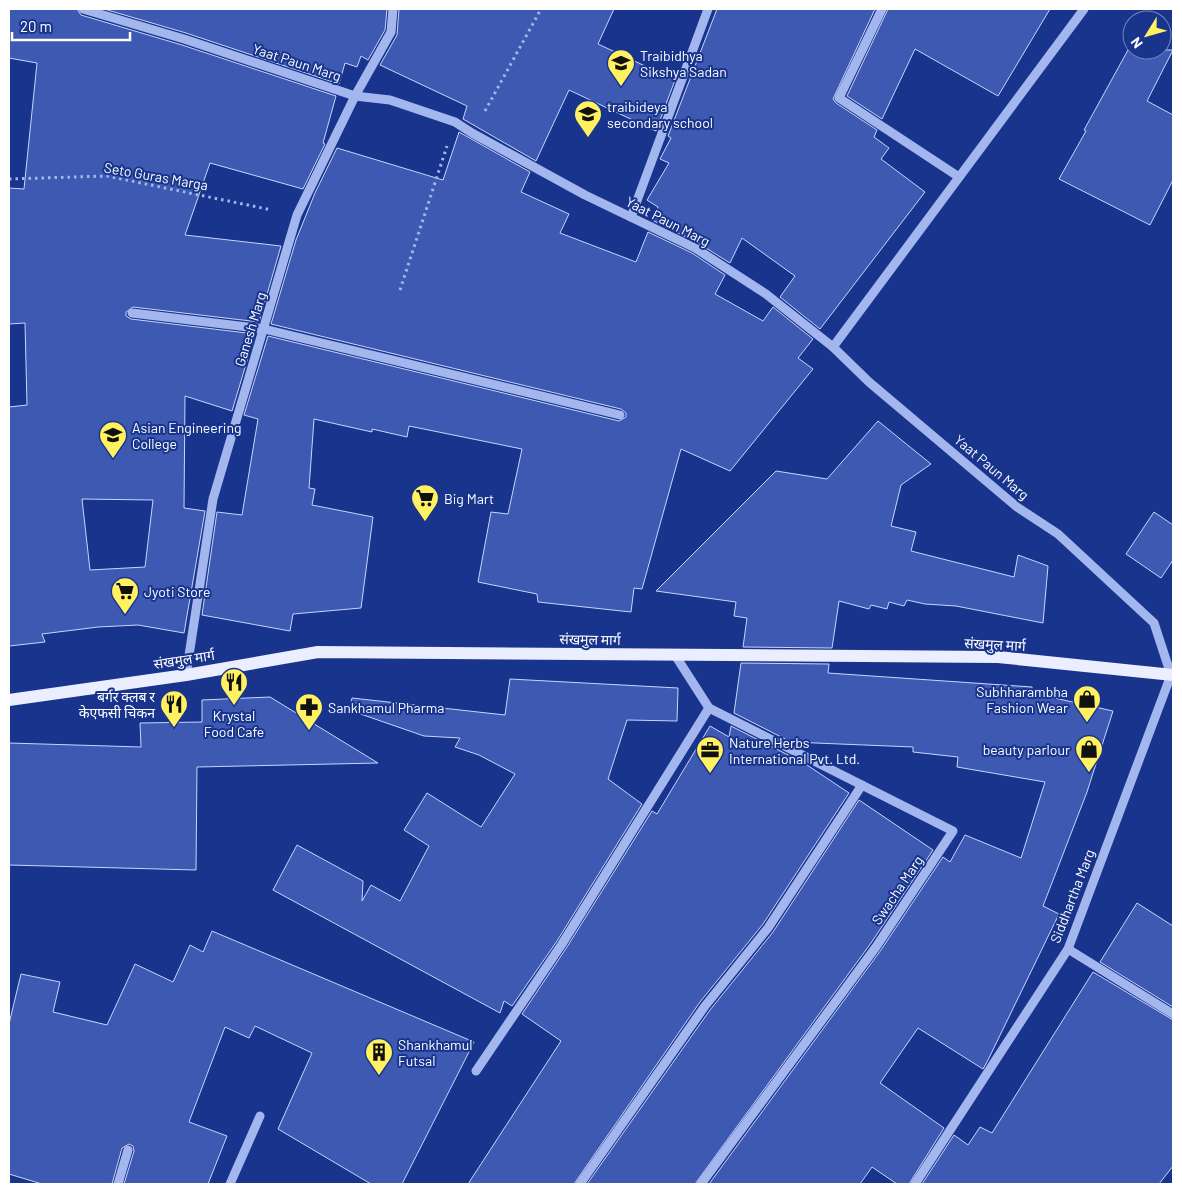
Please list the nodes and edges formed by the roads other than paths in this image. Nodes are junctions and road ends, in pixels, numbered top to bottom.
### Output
1 (83, 9) edge
2 (393, 9) edge
3 (708, 9) edge
4 (882, 9) edge
5 (1084, 9) edge
6 (355, 96) junction
7 (959, 177) junction
8 (631, 217) junction
9 (132, 313) dead end
10 (264, 329) junction
11 (833, 347) junction
12 (620, 415) dead end
13 (675, 655) junction
14 (186, 674) junction
15 (1172, 675) edge
16 (9, 700) edge
17 (709, 708) junction
18 (862, 785) junction
19 (1068, 949) junction
20 (1173, 1014) edge
21 (476, 1071) dead end
22 (260, 1116) dead end
23 (128, 1150) dead end
24 (118, 1184) edge
25 (230, 1184) edge
26 (580, 1184) edge
27 (701, 1184) edge
28 (915, 1184) edge

1 - 6 street, Yaat Paun Marg
2 - 6 street, Ganesh Marg
3 - 8 street
4 - 7 street
5 - 7 street
6 - 8 street, Yaat Paun Marg
6 - 10 street, Ganesh Marg
7 - 11 street
8 - 11 street, Yaat Paun Marg
9 - 10 street
10 - 12 street
10 - 14 street, Ganesh Marg
11 - 15 street, Yaat Paun Marg
13 - 14 main road, संखमुल मार्ग
13 - 15 main road, संखमुल मार्ग
13 - 17 street
14 - 16 main road, संखमुल मार्ग
15 - 19 street, Siddhartha Marg
17 - 18 street, Swacha Marg
17 - 21 street
18 - 26 street
18 - 27 street, Swacha Marg
19 - 20 street
19 - 28 street, Siddhartha Marg
22 - 25 street
23 - 24 street

